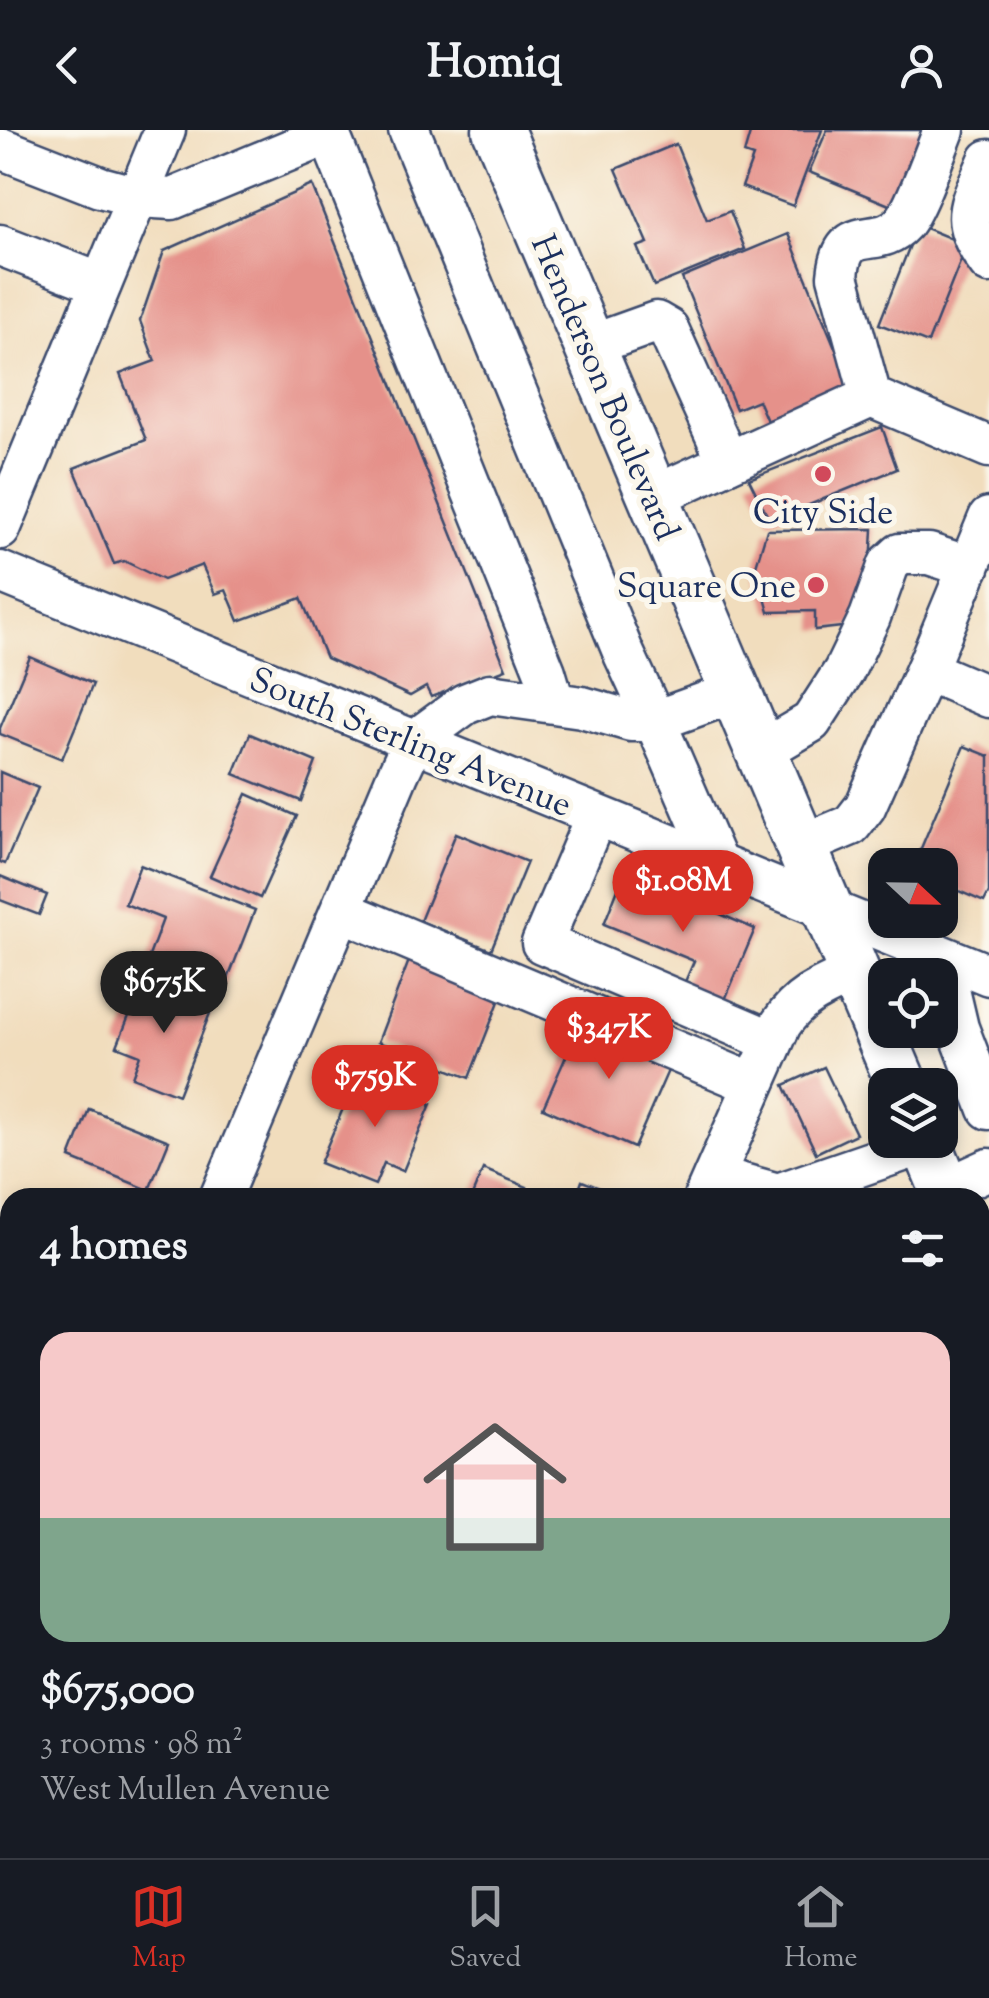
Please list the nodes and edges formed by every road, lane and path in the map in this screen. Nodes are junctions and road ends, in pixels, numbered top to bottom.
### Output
1 (165, 130) edge
2 (410, 130) edge
3 (498, 130) edge
4 (944, 130) edge
5 (328, 132) edge
6 (0, 148) edge
7 (989, 160) edge
8 (137, 197) junction
9 (0, 245) edge
10 (989, 263) edge
11 (101, 284) junction
12 (589, 346) junction
13 (872, 397) junction
14 (989, 447) edge
15 (728, 462) junction
16 (652, 497) junction
17 (989, 518) edge
18 (0, 529) edge
19 (968, 568) junction
20 (0, 572) edge
21 (926, 670) junction
22 (735, 692) junction
23 (989, 697) edge
24 (554, 702) junction
25 (655, 721) junction
26 (414, 742) junction
27 (760, 752) junction
28 (596, 816) junction
29 (802, 846) junction
30 (716, 864) junction
31 (828, 910) junction
32 (342, 911) junction
33 (941, 956) junction
34 (855, 973) junction
35 (989, 975) edge
36 (772, 1041) junction
37 (895, 1068) edge
38 (753, 1084) junction
39 (989, 1108) edge
40 (905, 1158) edge
41 (939, 1158) edge
42 (713, 1176) edge
43 (876, 1180) edge
44 (961, 1185) edge
45 (224, 1188) edge
46 (746, 1188) edge
47 (820, 1188) edge

1 - 8 street
2 - 25 street
3 - 12 main road, Henderson Boulevard
4 - 13 street
5 - 8 street
5 - 24 street
6 - 8 street
7 - 10 street
8 - 11 street
9 - 11 street
11 - 18 street
12 - 15 street
12 - 16 main road, Henderson Boulevard
13 - 14 street
13 - 15 street
15 - 16 street
16 - 22 main road, Henderson Boulevard
17 - 19 street
19 - 21 street
19 - 27 street
20 - 26 street, South Sterling Avenue
21 - 23 street
21 - 29 street
22 - 25 street
22 - 27 main road, Henderson Boulevard
24 - 25 street
24 - 26 street
25 - 30 street
26 - 28 street, South Sterling Avenue
26 - 32 street
27 - 29 main road, Henderson Boulevard
28 - 30 street, South Sterling Avenue
28 - 36 street
29 - 31 main road, Henderson Boulevard
30 - 31 street, South Sterling Avenue
31 - 33 street, South Sterling Avenue
31 - 34 main road, Henderson Boulevard
32 - 38 street
32 - 45 street
33 - 35 street, South Sterling Avenue
33 - 39 street
34 - 36 street
34 - 37 main road, Henderson Boulevard
36 - 38 street
38 - 42 street
40 - 43 street
41 - 44 main road
42 - 46 street
43 - 47 street

